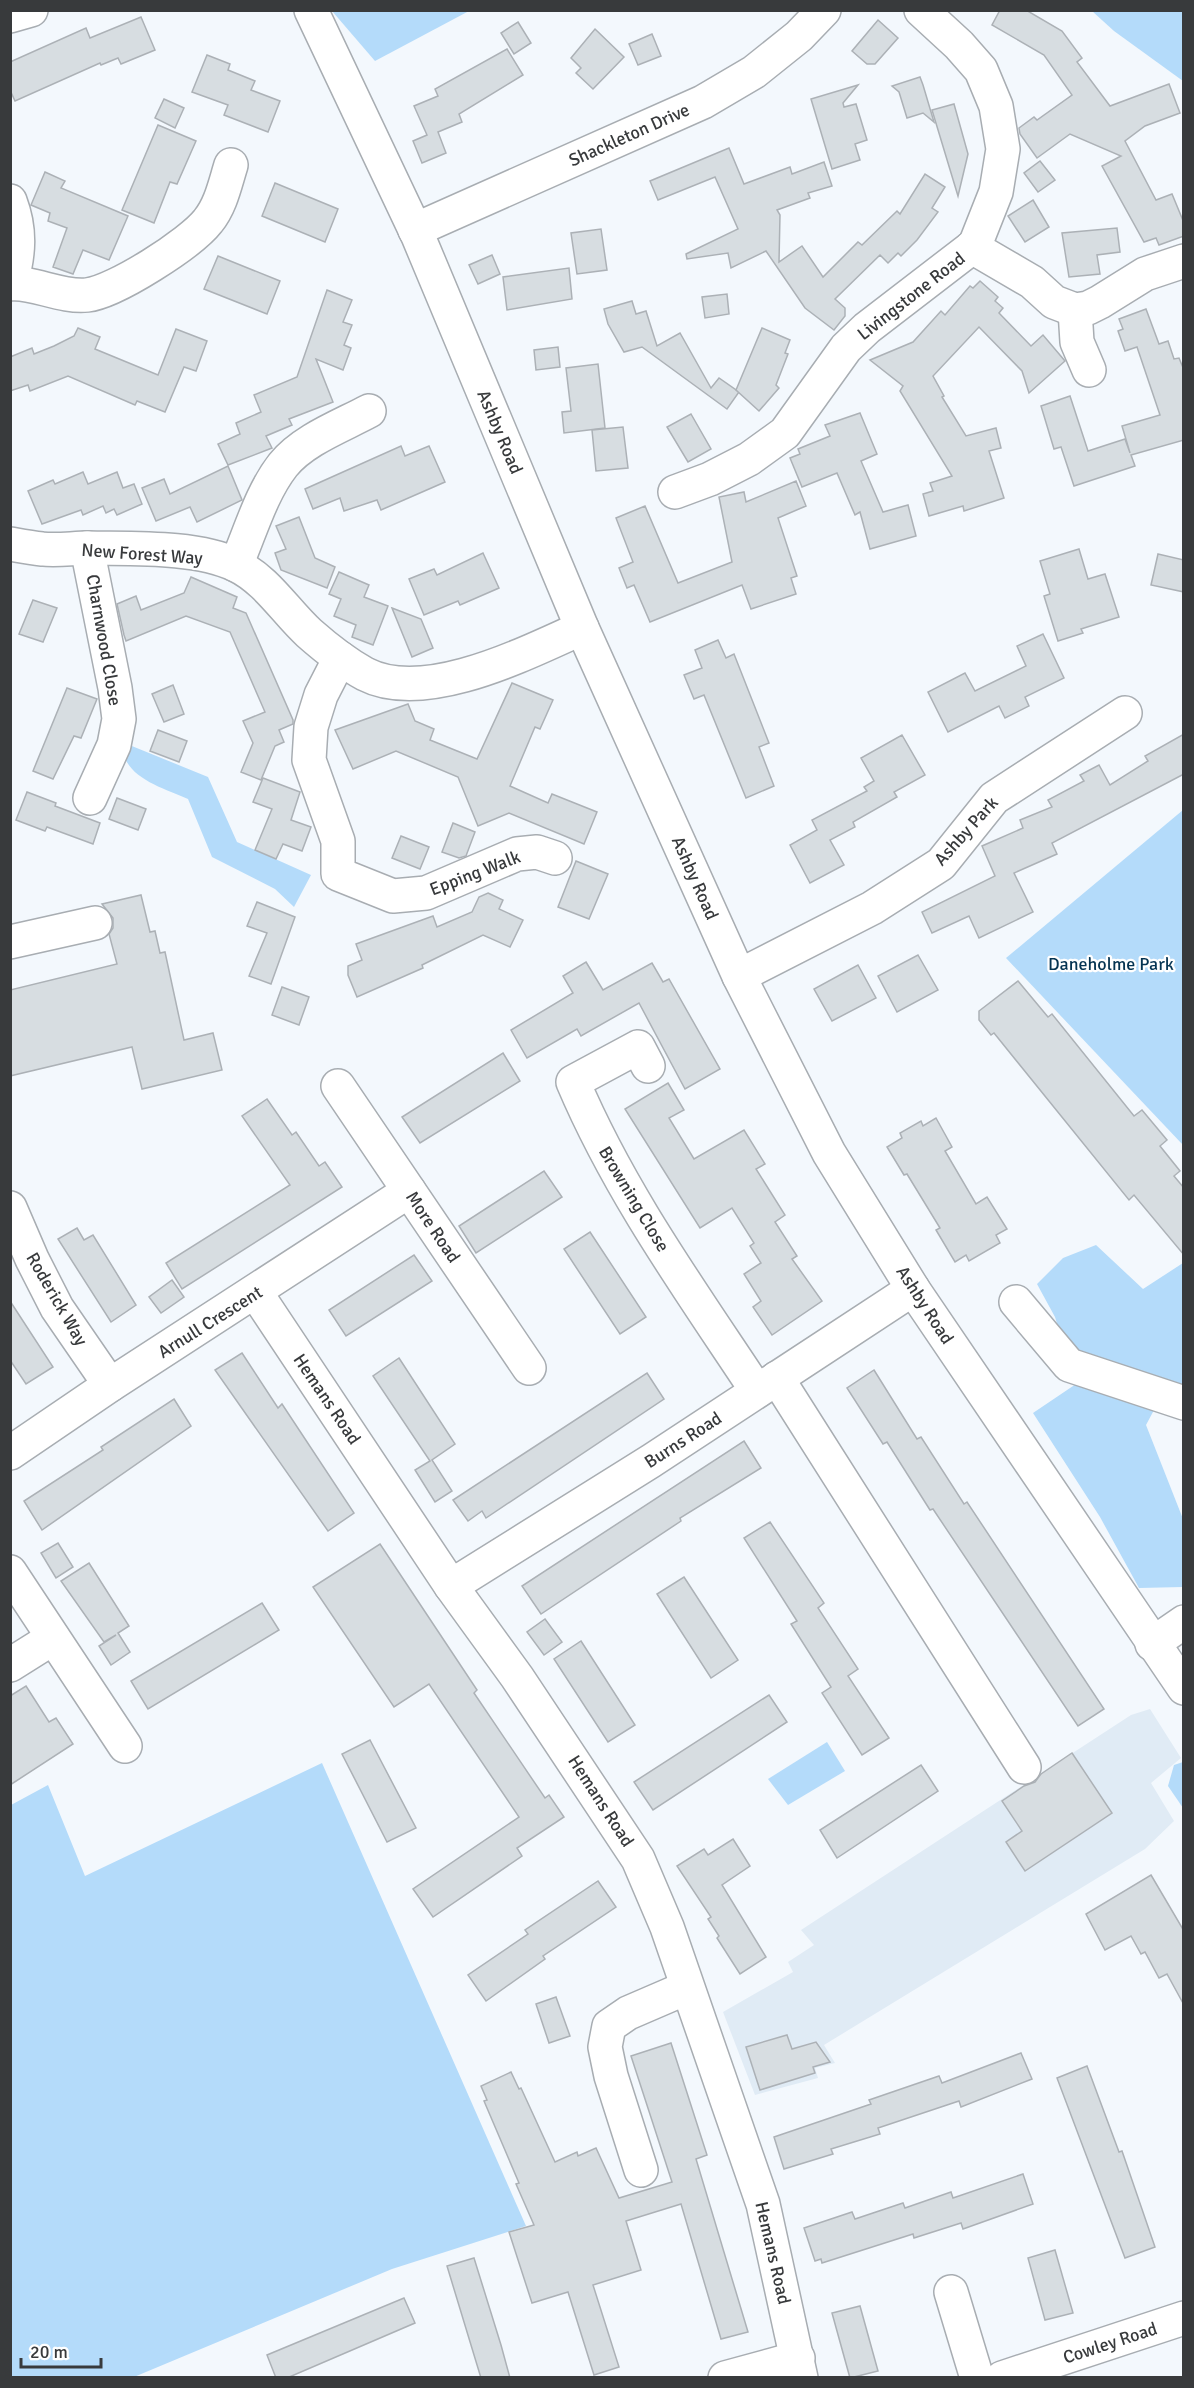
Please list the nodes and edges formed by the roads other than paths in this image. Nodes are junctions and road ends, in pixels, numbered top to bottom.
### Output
1 (31, 10) edge
2 (311, 10) edge
3 (824, 10) edge
4 (921, 10) edge
5 (10, 16) edge
6 (231, 165) dead end
7 (10, 201) edge
8 (415, 230) junction
9 (972, 248) junction
10 (1184, 261) edge
11 (11, 283) edge
12 (1075, 310) junction
13 (1089, 370) dead end
14 (369, 411) dead end
15 (675, 492) dead end
16 (10, 544) edge
17 (87, 548) junction
18 (236, 565) junction
19 (582, 628) junction
20 (340, 658) junction
21 (1125, 713) dead end
22 (90, 798) dead end
23 (555, 858) dead end
24 (95, 923) dead end
25 (10, 942) edge
26 (739, 976) junction
27 (648, 1066) dead end
28 (338, 1086) dead end
29 (409, 1191) junction
30 (10, 1208) edge
31 (913, 1289) junction
32 (256, 1293) junction
33 (1016, 1302) dead end
34 (529, 1368) dead end
35 (110, 1385) junction
36 (767, 1385) junction
37 (1184, 1403) edge
38 (10, 1453) edge
39 (10, 1572) edge
40 (451, 1586) junction
41 (1184, 1622) edge
42 (52, 1638) junction
43 (1152, 1644) junction
44 (10, 1665) edge
45 (1184, 1688) edge
46 (125, 1746) dead end
47 (1024, 1767) dead end
48 (687, 1988) junction
49 (641, 2170) dead end
50 (951, 2292) dead end
51 (1184, 2318) edge
52 (799, 2368) edge
53 (726, 2378) edge
54 (977, 2378) edge
55 (1002, 2378) edge

1 - 5 street
2 - 8 street, Ashby Road
3 - 8 street, Shackleton Drive
4 - 9 street, Livingstone Road
6 - 11 street
7 - 11 street
8 - 19 street, Ashby Road
9 - 12 street
9 - 15 street, Livingstone Road
10 - 12 street
12 - 13 street
14 - 18 street
16 - 17 street, New Forest Way
17 - 18 street, New Forest Way
17 - 22 street, Charnwood Close
18 - 20 street, New Forest Way
19 - 20 street, New Forest Way
19 - 26 street, Ashby Road
20 - 23 street, Epping Walk
21 - 26 street, Ashby Park
24 - 25 street
26 - 31 street, Ashby Road
27 - 36 street, Browning Close
28 - 29 street, More Road
29 - 32 street, Arnull Crescent
29 - 34 street, More Road
30 - 35 street, Roderick Way
31 - 36 street, Burns Road
31 - 43 street, Ashby Road
32 - 35 street, Arnull Crescent
32 - 40 street, Hemans Road
33 - 37 street
35 - 38 street, Arnull Crescent
36 - 40 street, Burns Road
36 - 47 street
39 - 42 street
40 - 48 street, Hemans Road
41 - 43 street
42 - 44 street
42 - 46 street
43 - 45 street, Ashby Road
48 - 49 street
48 - 52 street, Hemans Road
50 - 54 street
51 - 55 street, Cowley Road
52 - 53 street

